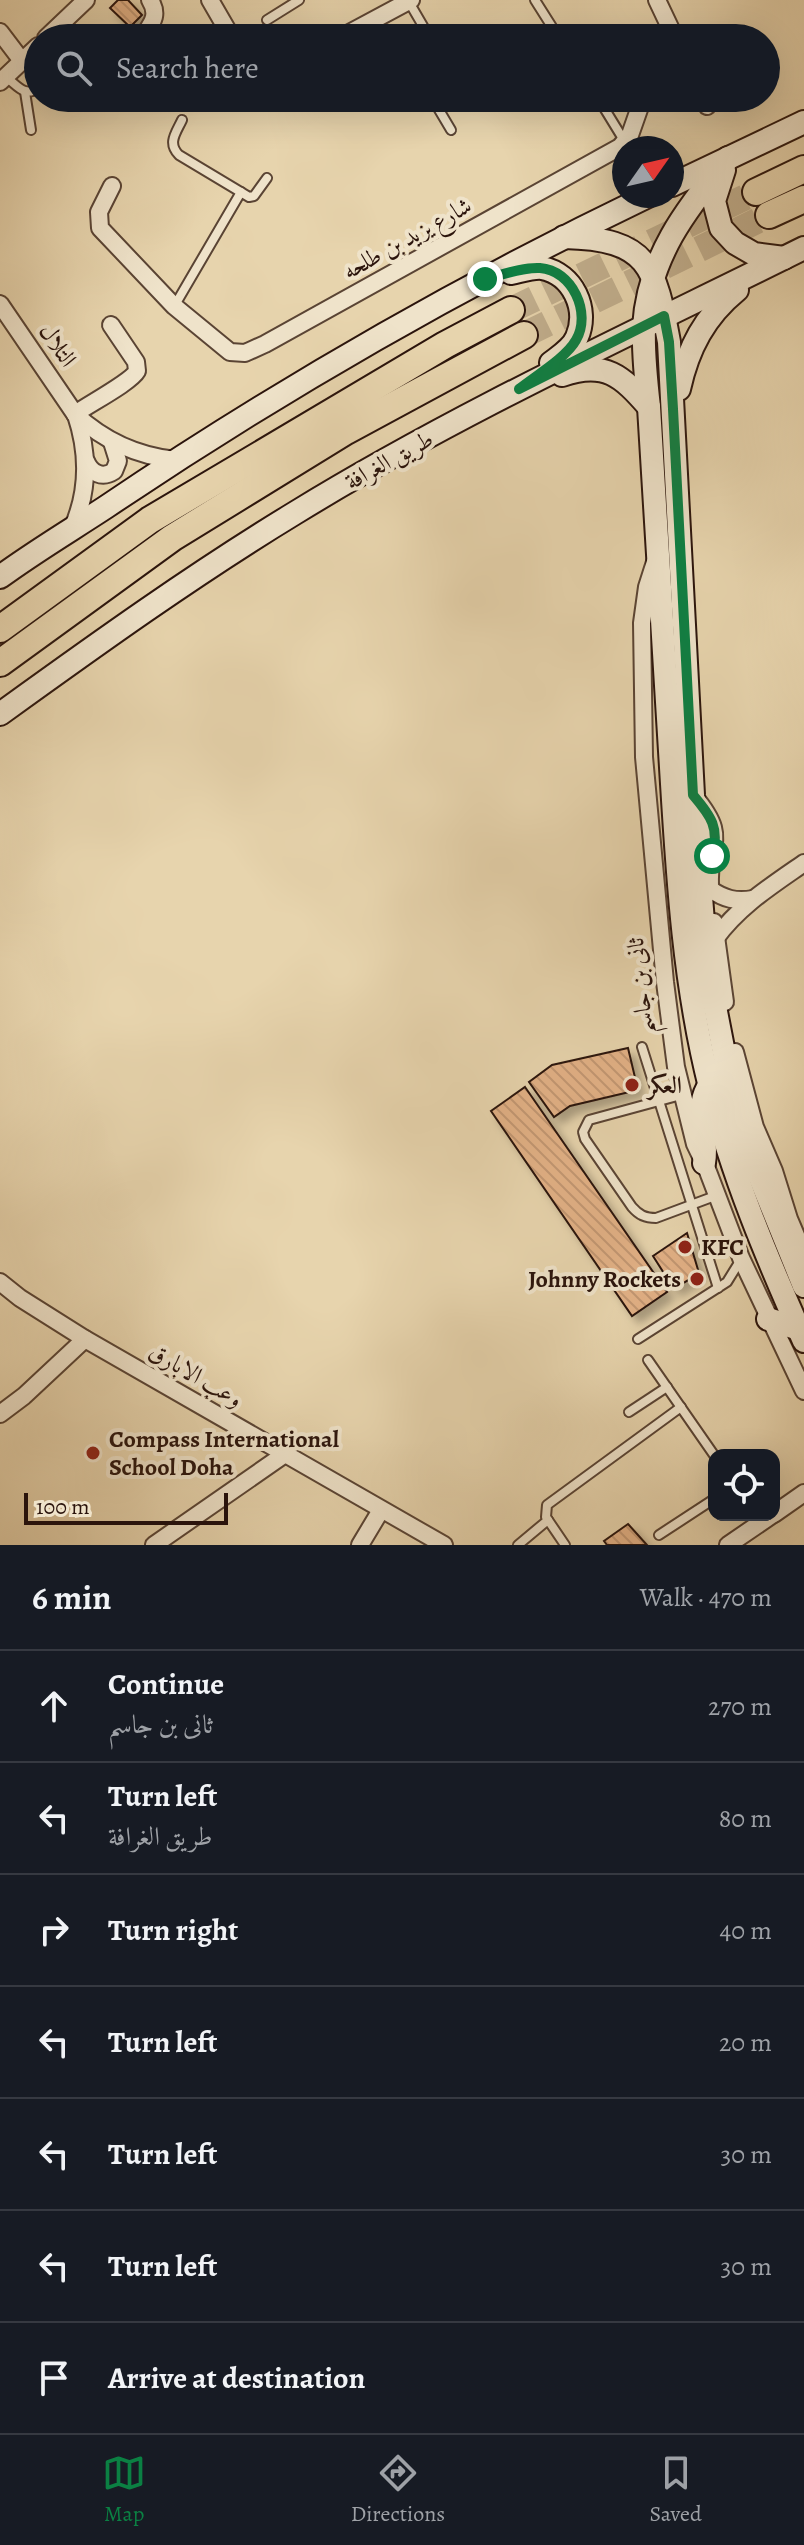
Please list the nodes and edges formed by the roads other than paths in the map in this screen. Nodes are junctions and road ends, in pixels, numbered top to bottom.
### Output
1 (86, 0) edge
2 (150, 0) edge
3 (210, 0) edge
4 (299, 0) edge
5 (410, 0) edge
6 (535, 0) edge
7 (657, 0) edge
8 (391, 5) edge
9 (267, 20) dead end
10 (666, 20) junction
11 (61, 24) edge
12 (151, 24) edge
13 (224, 24) edge
14 (371, 24) edge
15 (423, 24) edge
16 (550, 24) edge
17 (665, 24) edge
18 (668, 24) edge
19 (0, 32) edge
20 (22, 61) joint
21 (3, 79) edge
22 (24, 91) edge
23 (28, 112) edge
24 (440, 112) edge
25 (606, 112) edge
26 (638, 112) edge
27 (182, 120) dead end
28 (804, 122) edge
29 (31, 130) dead end
30 (451, 130) dead end
31 (621, 136) edge
32 (629, 136) edge
33 (612, 150) edge
34 (728, 158) junction
35 (804, 169) edge
36 (267, 178) dead end
37 (684, 179) edge
38 (112, 186) dead end
39 (241, 192) junction
40 (804, 199) edge
41 (623, 208) edge
42 (564, 237) junction
43 (794, 253) edge
44 (757, 273) junction
45 (653, 274) junction
46 (485, 279) junction
47 (0, 304) edge
48 (174, 306) junction
49 (511, 310) tunnel mouth
50 (654, 320) junction
51 (111, 325) dead end
52 (524, 335) tunnel mouth
53 (519, 389) junction
54 (649, 407) junction
55 (673, 409) junction
56 (75, 414) junction
57 (112, 442) junction
58 (176, 460) junction
59 (86, 461) junction
60 (72, 530) junction
61 (658, 552) junction
62 (0, 577) edge
63 (0, 629) edge
64 (0, 663) edge
65 (0, 714) edge
66 (693, 795) junction
67 (804, 863) edge
68 (710, 889) junction
69 (753, 899) junction
70 (715, 939) junction
71 (642, 1047) dead end
72 (709, 1085) junction
73 (681, 1095) junction
74 (660, 1102) junction
75 (748, 1148) junction
76 (704, 1163) junction
77 (779, 1185) junction
78 (715, 1196) junction
79 (692, 1205) junction
80 (804, 1254) edge
81 (741, 1258) junction
82 (751, 1280) junction
83 (722, 1285) junction
84 (4, 1286) edge
85 (804, 1286) edge
86 (768, 1319) junction
87 (801, 1335) edge
88 (85, 1339) junction
89 (638, 1339) dead end
90 (648, 1360) dead end
91 (667, 1387) junction
92 (804, 1391) edge
93 (681, 1407) junction
94 (629, 1412) dead end
95 (0, 1414) edge
96 (710, 1449) edge
97 (285, 1454) junction
98 (804, 1493) edge
99 (708, 1503) edge
100 (780, 1509) edge
101 (381, 1510) junction
102 (548, 1520) junction
103 (763, 1521) edge
104 (659, 1535) dead end
105 (154, 1545) edge
106 (360, 1545) edge
107 (444, 1545) edge
108 (518, 1545) edge
109 (565, 1545) edge
110 (728, 1545) edge

1 - 11 street
2 - 12 street
3 - 13 street
4 - 9 lane
5 - 8 street
5 - 15 lane
6 - 16 lane
7 - 10 street
8 - 14 street
10 - 17 street
10 - 18 street
19 - 20 street
20 - 21 street
21 - 22 lane
23 - 29 lane
24 - 30 lane
25 - 31 lane
26 - 32 street
27 - 39 lane
28 - 34 main road
33 - 48 street, شارع يزيد بن طلحه
34 - 37 main road
34 - 43 main road
34 - 45 main road
35 - 40 highway
36 - 39 lane
38 - 48 street, شارع يزيد بن طلحه
39 - 48 lane
41 - 42 main road
42 - 45 main road
42 - 46 main road
43 - 44 main road, طريق الغرافة
44 - 50 main road, طريق الغرافة
44 - 55 main road
45 - 50 main road, ثانى بن جاسم
46 - 53 main road
46 - 58 main road
47 - 56 street, التلال
49 - 63 highway
50 - 53 main road, طريق الغرافة
50 - 54 main road, ثانى بن جاسم
50 - 55 main road, ثانى بن جاسم
51 - 56 street
52 - 64 highway, طريق الغرافة
53 - 54 main road
53 - 65 main road, طريق الغرافة
54 - 61 main road, ثانى بن جاسم
55 - 66 main road, ثانى بن جاسم
56 - 57 street
56 - 59 street
57 - 58 street
57 - 59 street
58 - 60 main road
59 - 60 street
60 - 62 main road
61 - 72 main road, ثانى بن جاسم
61 - 73 street, ثانى بن جاسم
66 - 68 street
66 - 75 main road, ثانى بن جاسم
67 - 69 street
68 - 69 street
68 - 70 street
69 - 70 street
70 - 77 street
71 - 74 lane
72 - 76 main road
72 - 87 main road, ثانى بن جاسم
73 - 74 lane
73 - 76 street, ثانى بن جاسم
74 - 79 lane
74 - 79 lane
75 - 77 main road
75 - 85 main road, ثانى بن جاسم
76 - 78 street, ثانى بن جاسم
77 - 80 street
78 - 79 lane
78 - 81 street, ثانى بن جاسم
79 - 83 lane
81 - 82 street, ثانى بن جاسم
81 - 83 lane
82 - 83 lane
82 - 86 street, ثانى بن جاسم
83 - 89 lane
84 - 88 street, وعب الابارق
86 - 87 main road
86 - 92 street, ثانى بن جاسم
88 - 95 street
88 - 97 street, وعب الابارق
90 - 91 lane
91 - 93 lane
91 - 94 lane
93 - 96 lane
93 - 102 lane
97 - 101 street, وعب الابارق
97 - 105 street
98 - 100 street
99 - 104 lane
101 - 106 street
101 - 107 street, وعب الابارق
102 - 108 lane
102 - 109 lane
103 - 110 street

